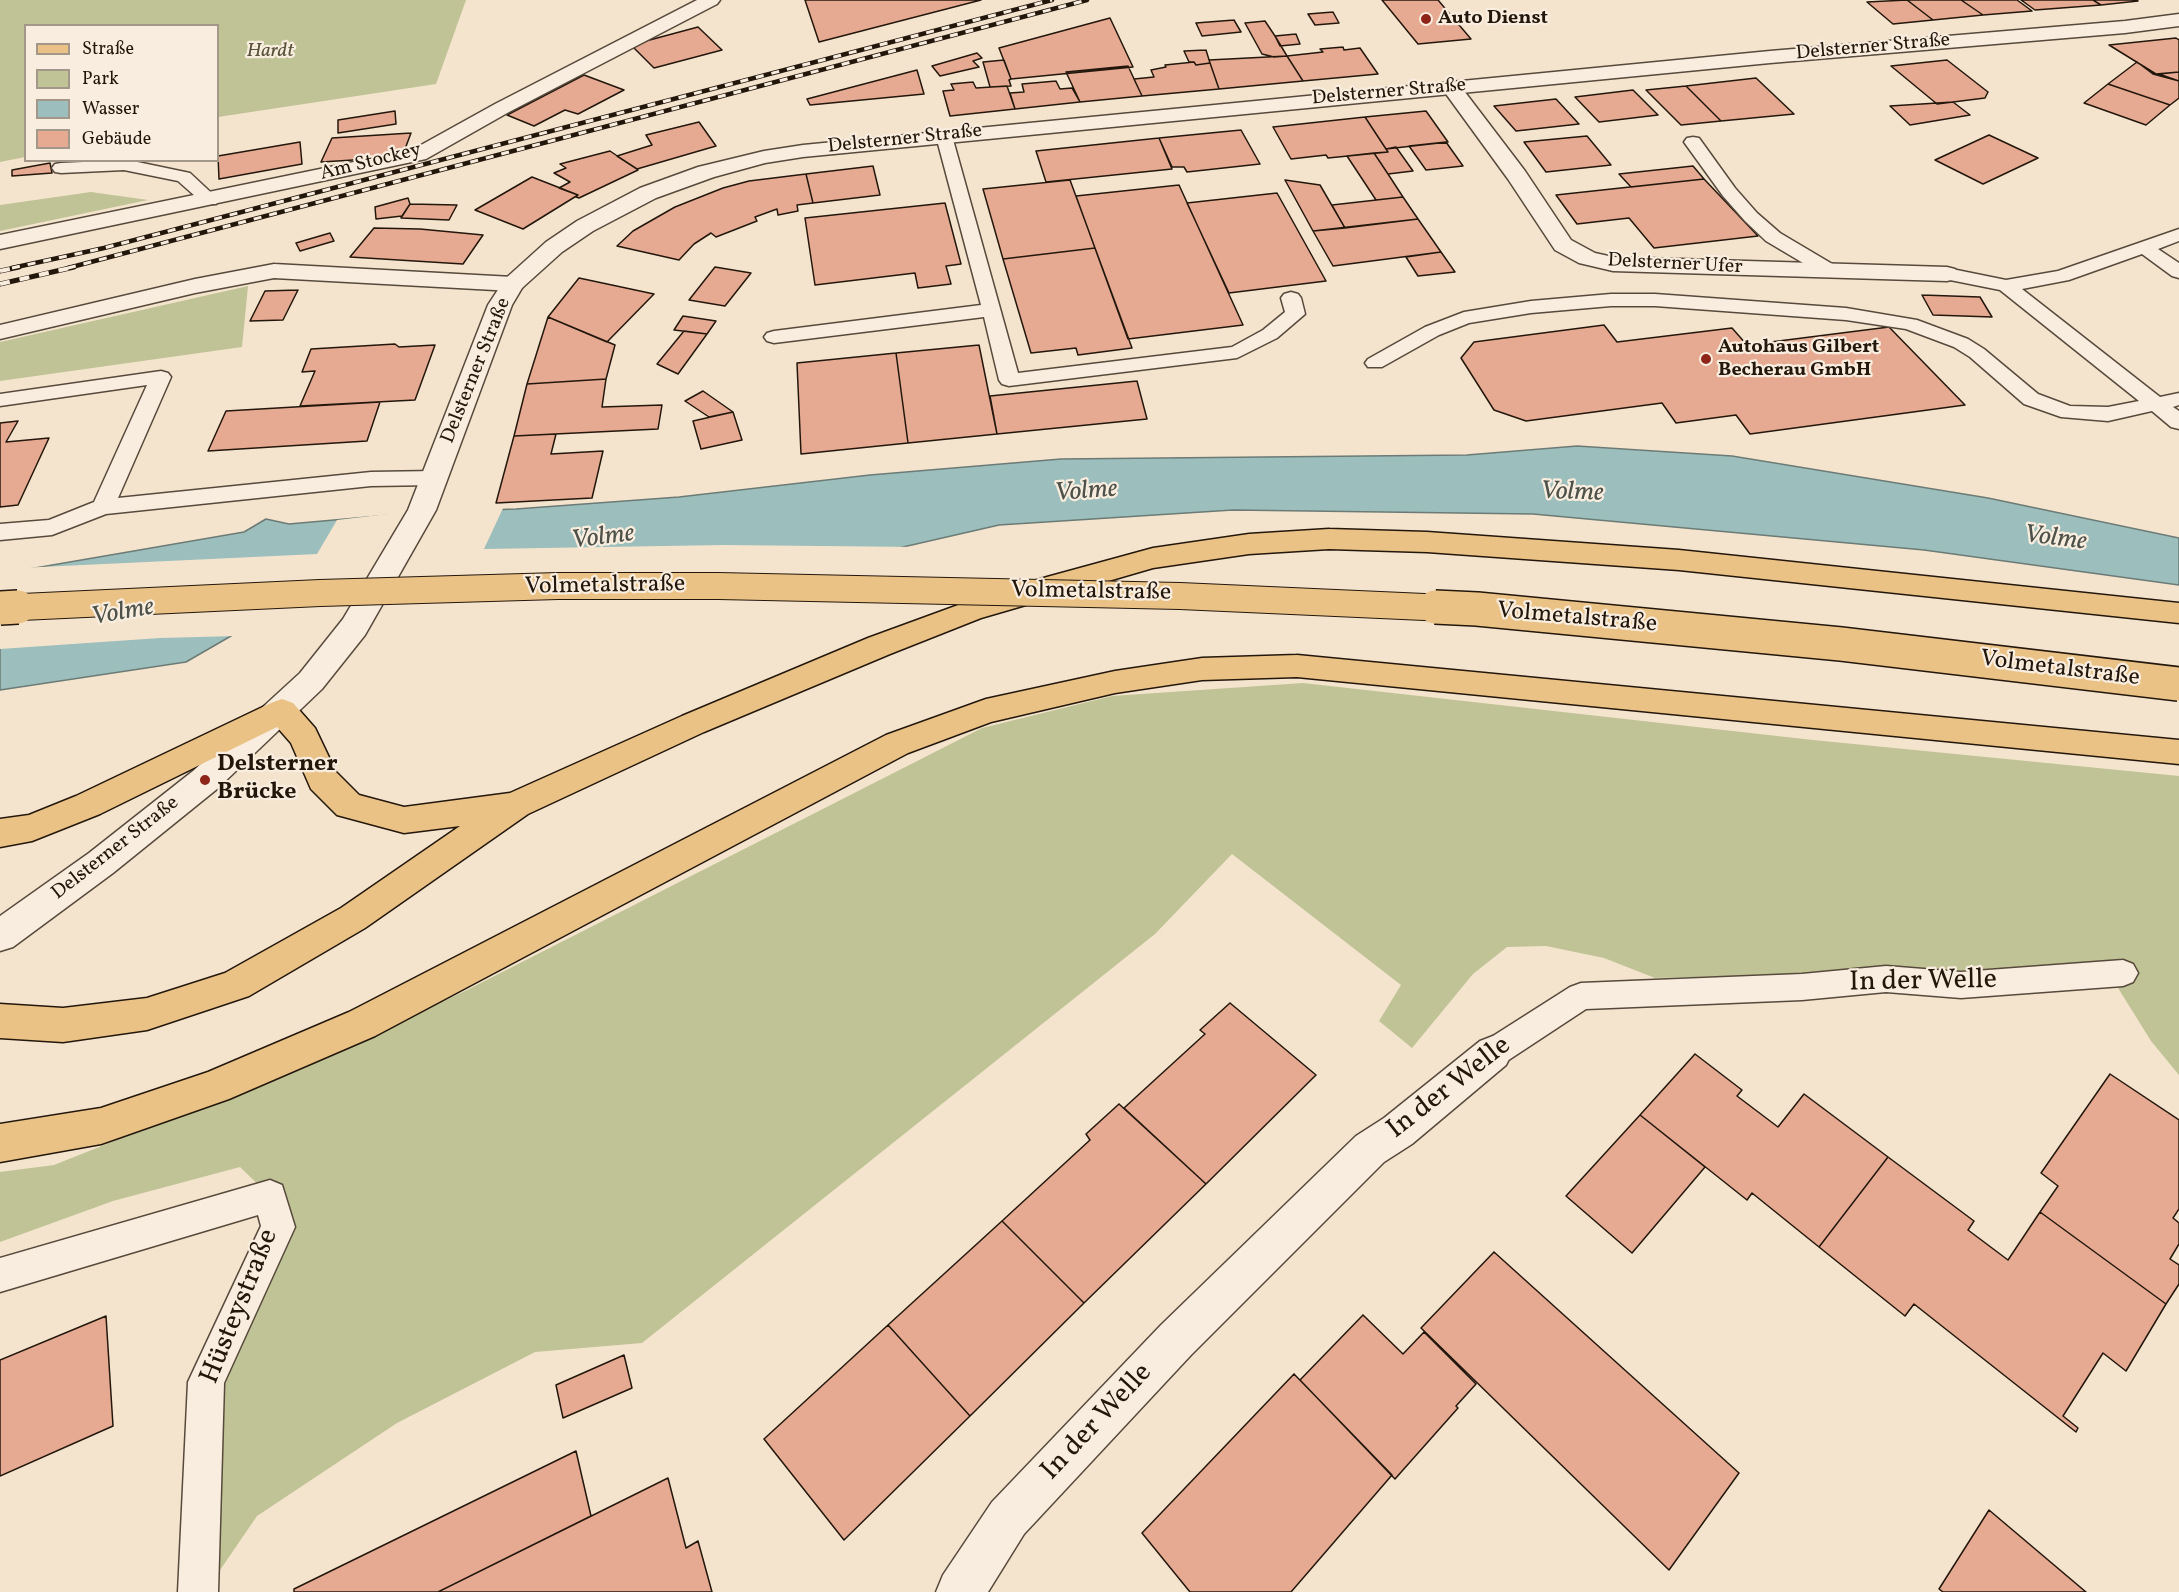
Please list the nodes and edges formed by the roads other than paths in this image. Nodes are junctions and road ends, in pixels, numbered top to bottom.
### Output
1 (711, 0) edge
2 (2179, 20) edge
3 (1451, 87) junction
4 (944, 136) junction
5 (1693, 142) dead end
6 (61, 168) dead end
7 (210, 200) junction
8 (2179, 235) edge
9 (0, 242) edge
10 (2145, 248) junction
11 (1832, 272) junction
12 (2179, 272) edge
13 (1947, 274) joint
14 (513, 284) junction
15 (2006, 286) junction
16 (1291, 298) dead end
17 (992, 309) junction
18 (0, 332) edge
19 (774, 337) dead end
20 (1375, 363) dead end
21 (2179, 399) edge
22 (0, 400) edge
23 (2157, 405) junction
24 (2179, 422) edge
25 (435, 478) junction
26 (103, 507) junction
27 (0, 532) edge
28 (0, 608) edge
29 (2179, 613) edge
30 (2179, 684) edge
31 (282, 711) junction
32 (2179, 752) edge
33 (516, 806) junction
34 (0, 833) edge
35 (0, 936) edge
36 (2123, 973) dead end
37 (0, 1021) edge
38 (1493, 1053) joint
39 (3, 1141) edge
40 (0, 1275) edge
41 (198, 1592) edge
42 (960, 1592) edge

1 - 7 street, Am Stockey
2 - 3 street, Delsterner Straße
3 - 4 street, Delsterner Straße
3 - 11 street, Delsterner Ufer
4 - 14 street, Delsterner Straße
4 - 17 lane
5 - 11 lane
6 - 7 lane
7 - 9 street, Am Stockey
8 - 10 lane
10 - 12 lane
10 - 15 lane
11 - 13 street, Delsterner Ufer
13 - 15 lane
14 - 18 street
14 - 25 street, Delsterner Straße
15 - 23 lane
16 - 17 lane
17 - 19 lane
20 - 23 lane
21 - 23 lane
22 - 26 lane
23 - 24 lane
25 - 26 lane
25 - 31 street, Delsterner Straße
26 - 27 lane
28 - 30 main road, Volmetalstraße, bridge
29 - 33 main road, bridge
31 - 33 main road
31 - 34 main road
31 - 35 street, Delsterner Straße
32 - 39 main road
33 - 37 main road
36 - 38 lane, In der Welle
38 - 42 street, In der Welle
40 - 41 lane, Hüsteystraße

